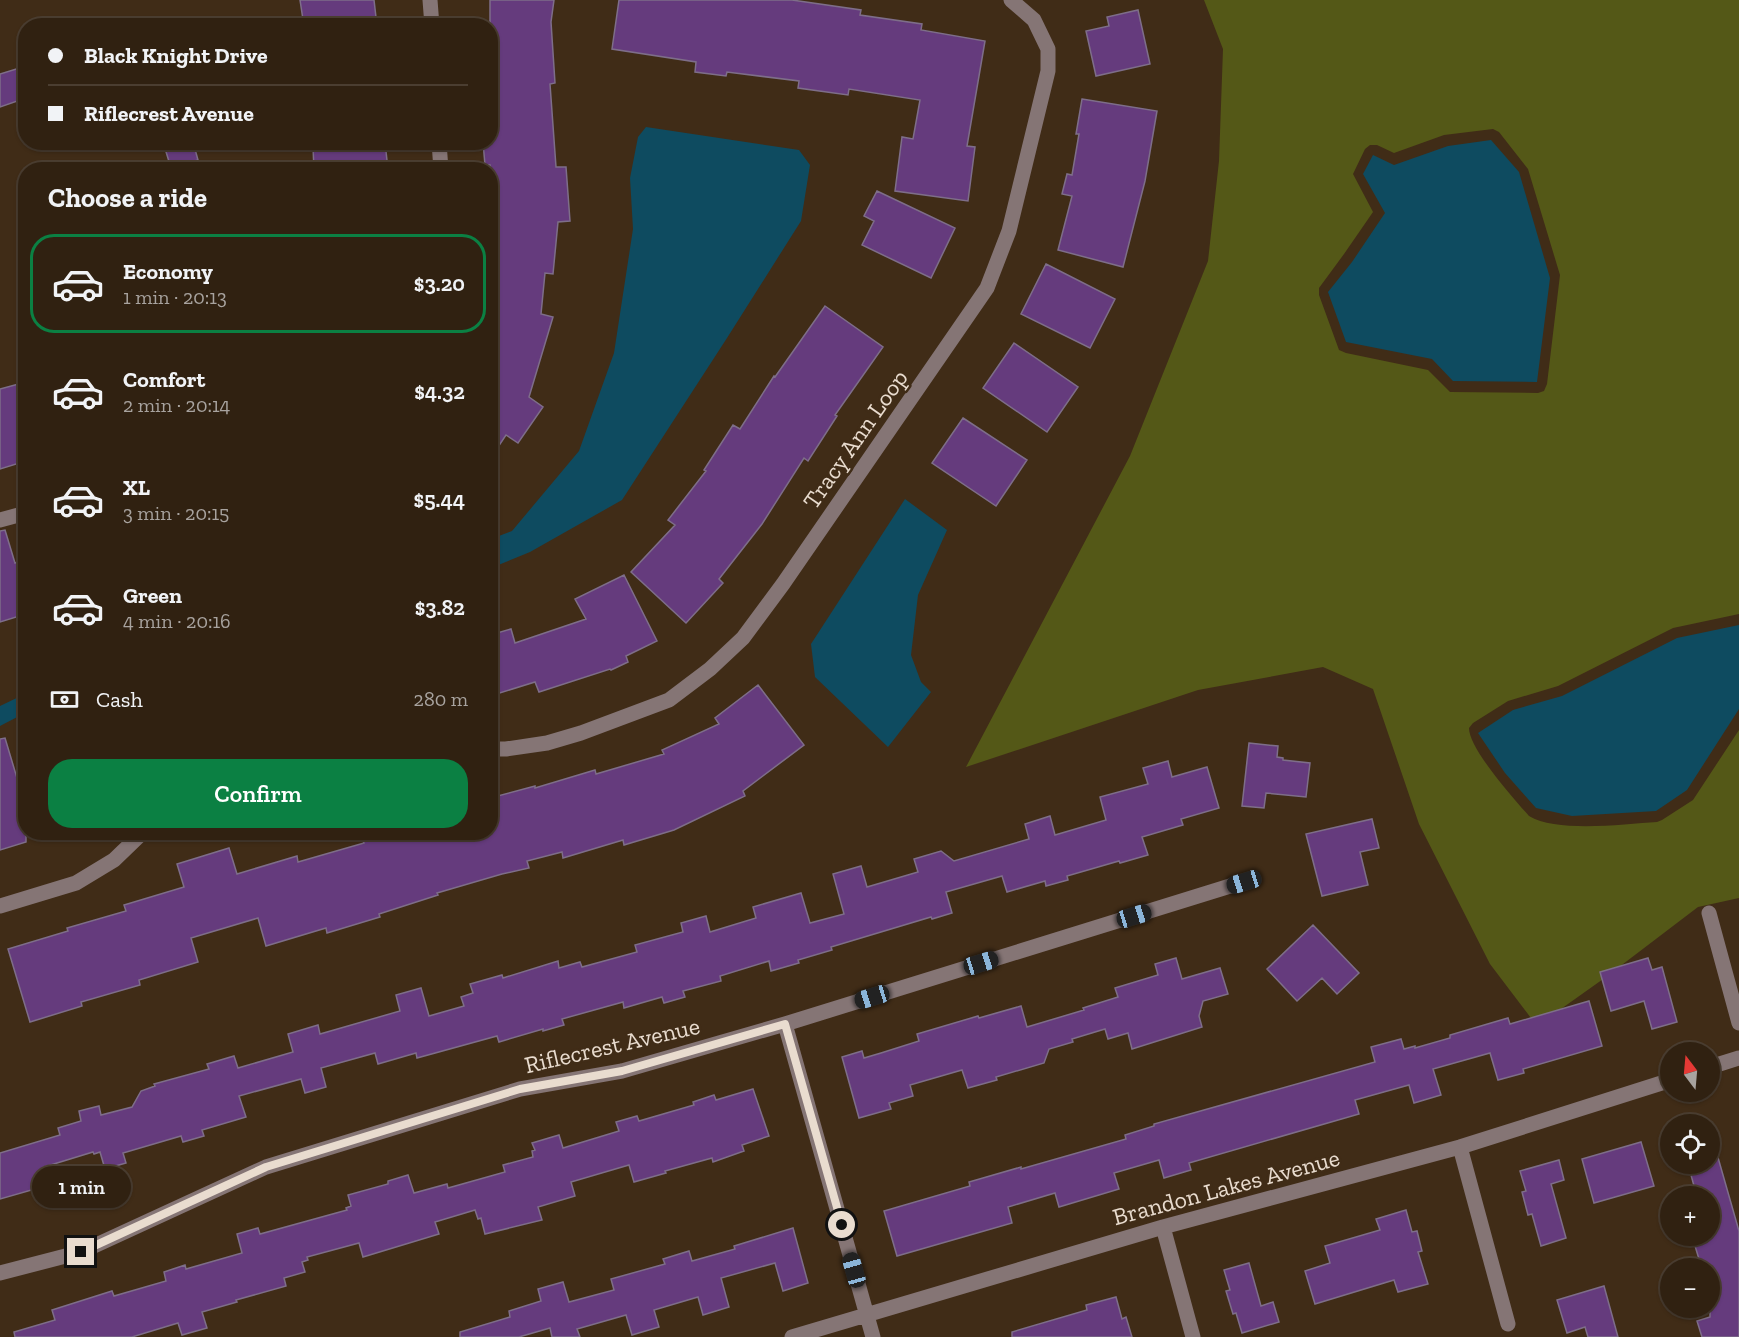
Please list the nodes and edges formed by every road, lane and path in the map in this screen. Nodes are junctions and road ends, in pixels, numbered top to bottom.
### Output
1 (430, 0) edge
2 (1011, 0) edge
3 (431, 18) edge
4 (18, 515) edge
5 (0, 520) edge
6 (498, 749) edge
7 (135, 840) edge
8 (1244, 882) dead end
9 (0, 906) edge
10 (1709, 914) dead end
11 (1739, 1023) edge
12 (785, 1024) junction
13 (1739, 1058) edge
14 (1720, 1064) edge
15 (1660, 1083) edge
16 (1460, 1147) junction
17 (1163, 1227) junction
18 (0, 1273) edge
19 (867, 1314) junction
20 (1508, 1324) dead end
21 (792, 1337) edge
22 (873, 1337) edge
23 (1193, 1337) edge

1 - 3 street
2 - 6 street, Tracy Ann Loop
4 - 5 street
7 - 9 street
8 - 12 street, Riflecrest Avenue
10 - 11 street
12 - 18 street, Riflecrest Avenue
12 - 19 street
13 - 14 street
15 - 16 street, Brandon Lakes Avenue
16 - 17 street, Brandon Lakes Avenue
16 - 20 street
17 - 19 street, Brandon Lakes Avenue
17 - 23 street
19 - 21 street, Brandon Lakes Avenue
19 - 22 street

